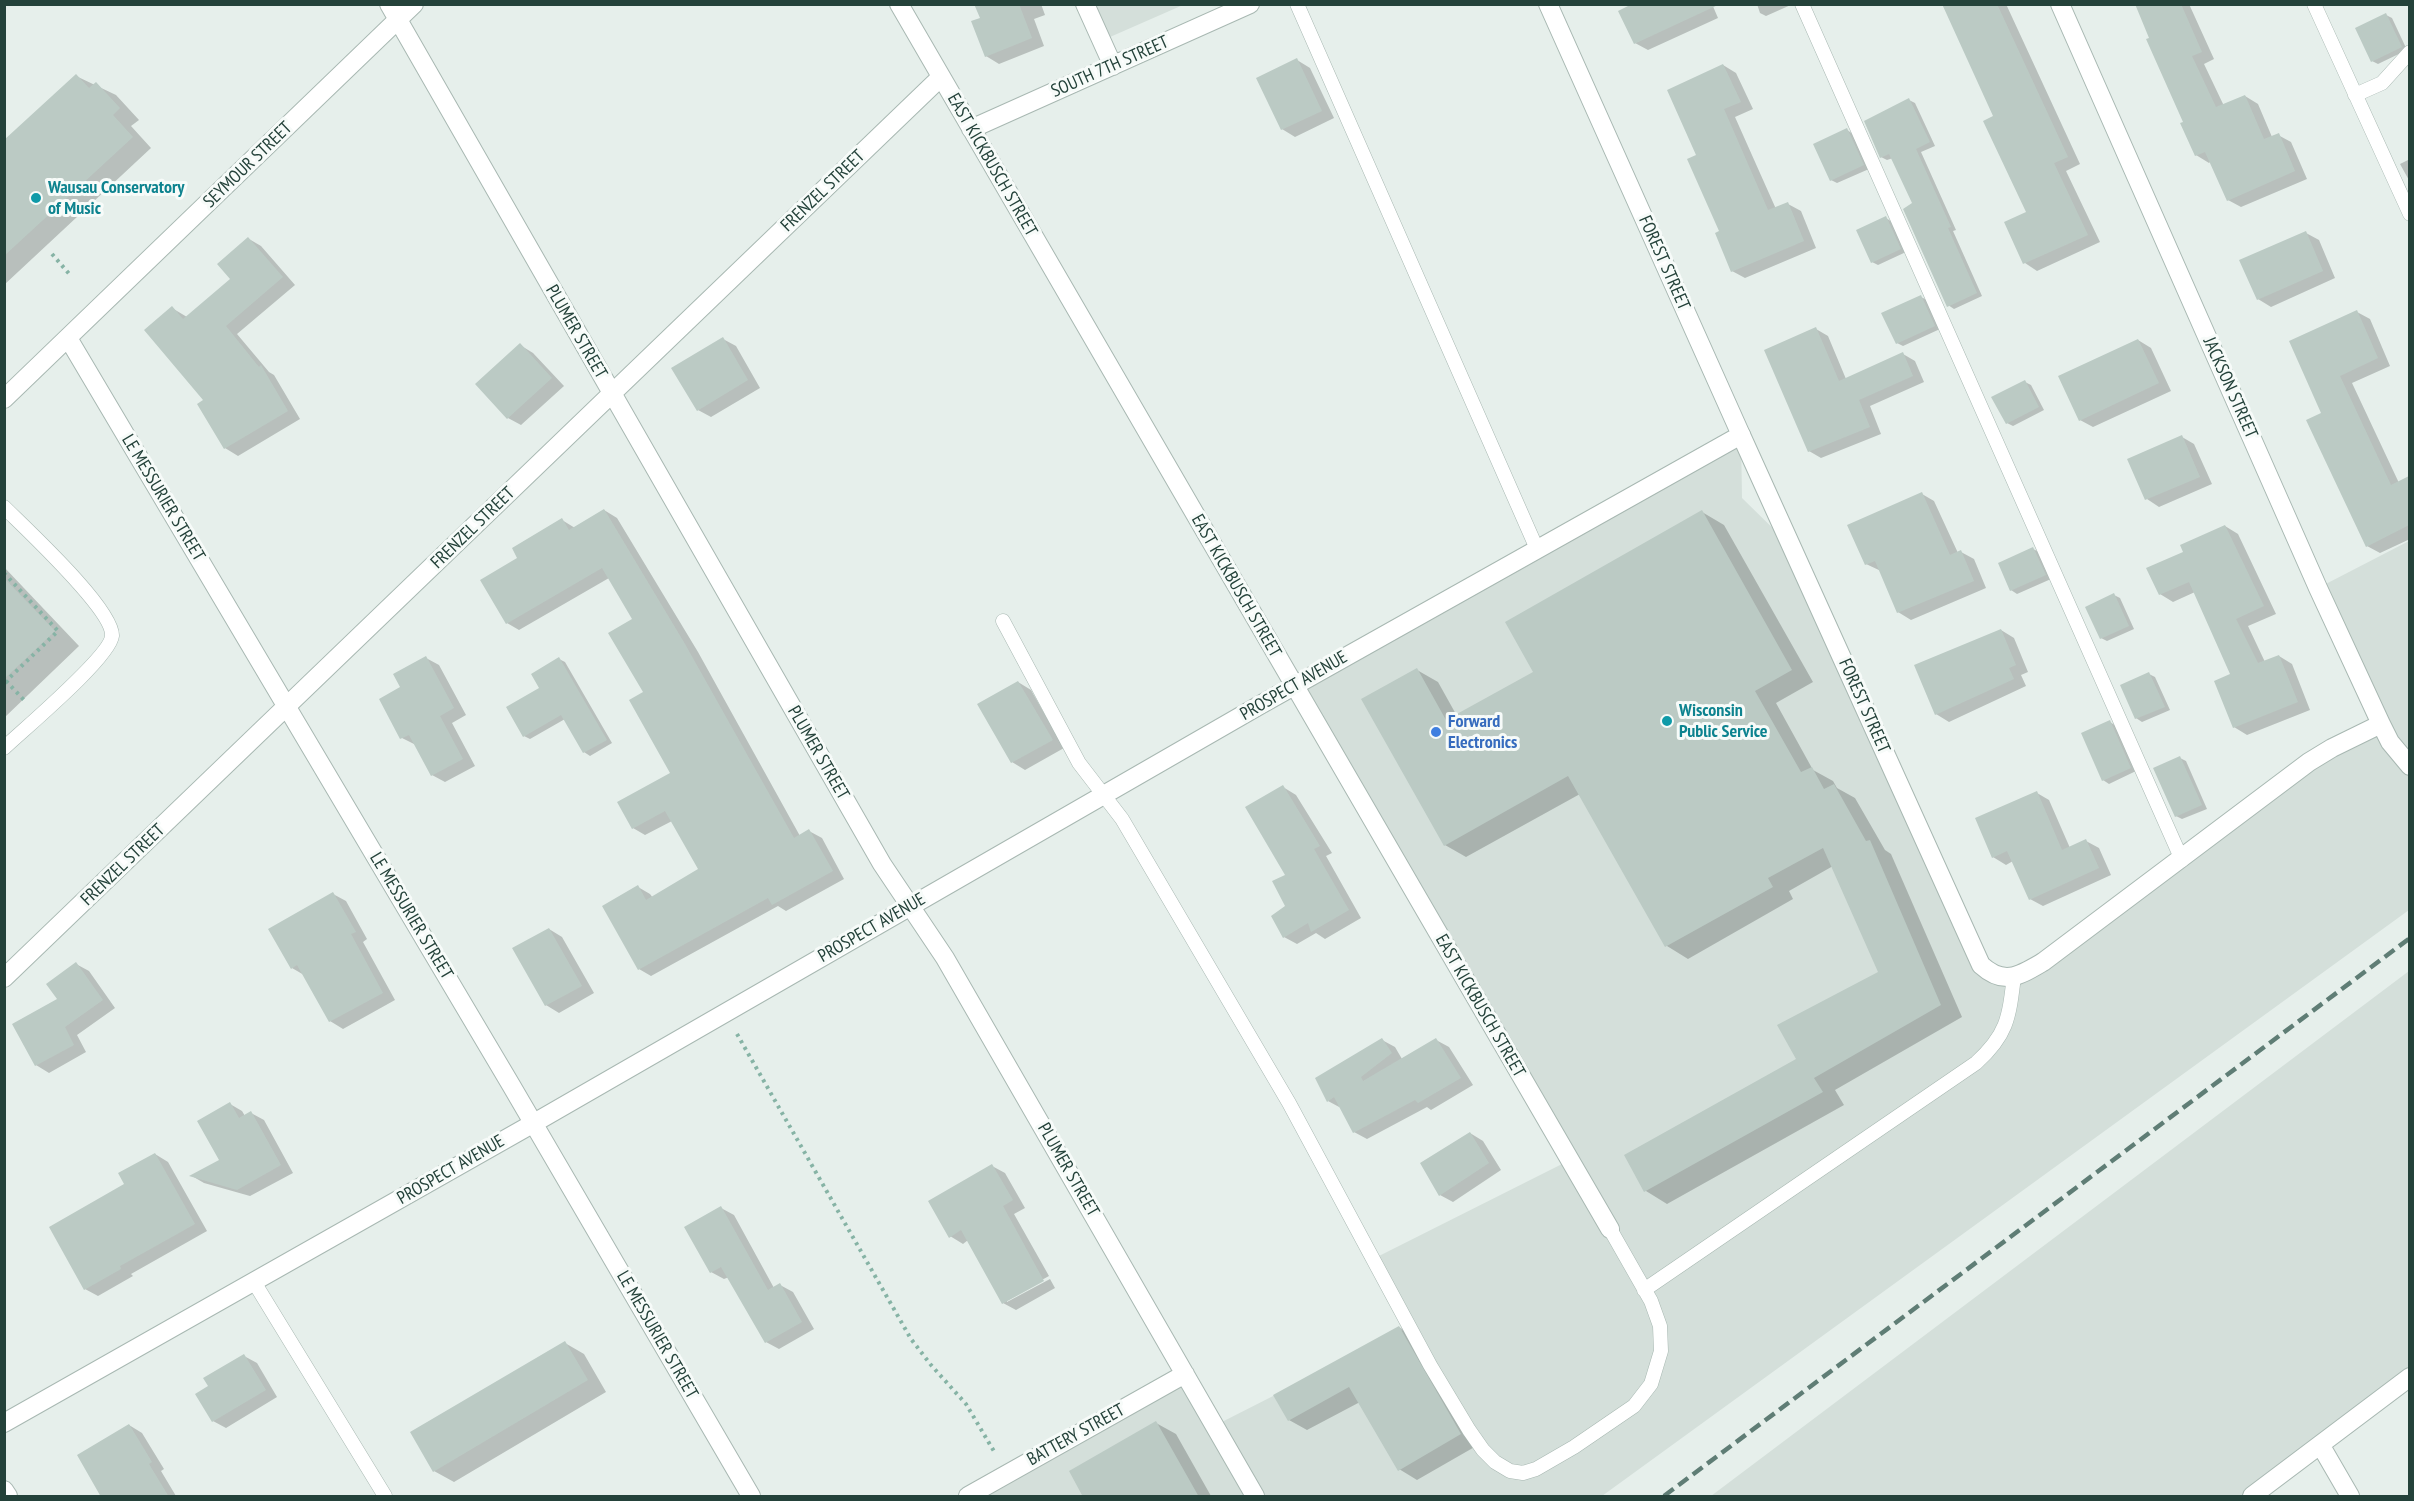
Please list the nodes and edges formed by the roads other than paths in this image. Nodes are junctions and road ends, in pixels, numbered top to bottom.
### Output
1 (414, 4) edge
2 (899, 4) edge
3 (1085, 4) edge
4 (1250, 4) edge
5 (1297, 4) edge
6 (1548, 4) edge
7 (1802, 4) edge
8 (2060, 4) edge
9 (2314, 4) edge
10 (394, 12) edge
11 (2409, 52) edge
12 (1113, 66) junction
13 (941, 77) junction
14 (2355, 95) junction
15 (971, 129) junction
16 (2409, 214) edge
17 (68, 338) junction
18 (612, 395) junction
19 (4, 399) edge
20 (1741, 435) junction
21 (4, 507) edge
22 (1537, 549) junction
23 (1003, 621) dead end
24 (1294, 686) junction
25 (288, 707) junction
26 (2381, 724) junction
27 (4, 747) edge
28 (2409, 766) edge
29 (1103, 795) junction
30 (2182, 860) junction
31 (910, 906) junction
32 (2014, 976) junction
33 (4, 978) edge
34 (534, 1123) junction
35 (1610, 1229) joint
36 (254, 1282) junction
37 (1644, 1290) junction
38 (1185, 1374) junction
39 (2409, 1377) edge
40 (4, 1423) edge
41 (2321, 1446) junction
42 (4, 1490) edge
43 (8, 1497) edge
44 (385, 1497) edge
45 (751, 1497) edge
46 (968, 1497) edge
47 (1255, 1497) edge
48 (2252, 1497) edge
49 (2350, 1497) edge

1 - 10 street, SEYMOUR STREET
2 - 13 street, EAST KICKBUSCH STREET
3 - 12 street
4 - 12 street, SOUTH 7TH STREET
5 - 22 lane
6 - 20 street, FOREST STREET
7 - 30 lane
8 - 26 street, JACKSON STREET
9 - 14 lane
10 - 17 street, SEYMOUR STREET
10 - 18 street, PLUMER STREET
11 - 14 lane
12 - 15 street, SOUTH 7TH STREET
13 - 15 street, EAST KICKBUSCH STREET
13 - 18 street, FRENZEL STREET
14 - 16 lane
15 - 24 street, EAST KICKBUSCH STREET
17 - 19 street, SEYMOUR STREET
17 - 25 street, LE MESSURIER STREET
18 - 25 street, FRENZEL STREET
18 - 31 street, PLUMER STREET
20 - 22 street, PROSPECT AVENUE
20 - 32 street, FOREST STREET
21 - 27 lane
22 - 24 street, PROSPECT AVENUE
23 - 29 lane
24 - 29 street, PROSPECT AVENUE
24 - 35 street, EAST KICKBUSCH STREET
25 - 33 street, FRENZEL STREET
25 - 34 street, LE MESSURIER STREET
26 - 28 street, JACKSON STREET
26 - 30 street
29 - 31 street, PROSPECT AVENUE
29 - 37 lane
30 - 32 street
31 - 34 street, PROSPECT AVENUE
31 - 38 street, PLUMER STREET
32 - 37 lane
34 - 36 street, PROSPECT AVENUE
34 - 45 street, LE MESSURIER STREET
35 - 37 lane
36 - 40 street, PROSPECT AVENUE
36 - 44 lane
38 - 46 street, BATTERY STREET
38 - 47 street, PLUMER STREET
39 - 41 street
41 - 48 street
41 - 49 street
42 - 43 street

